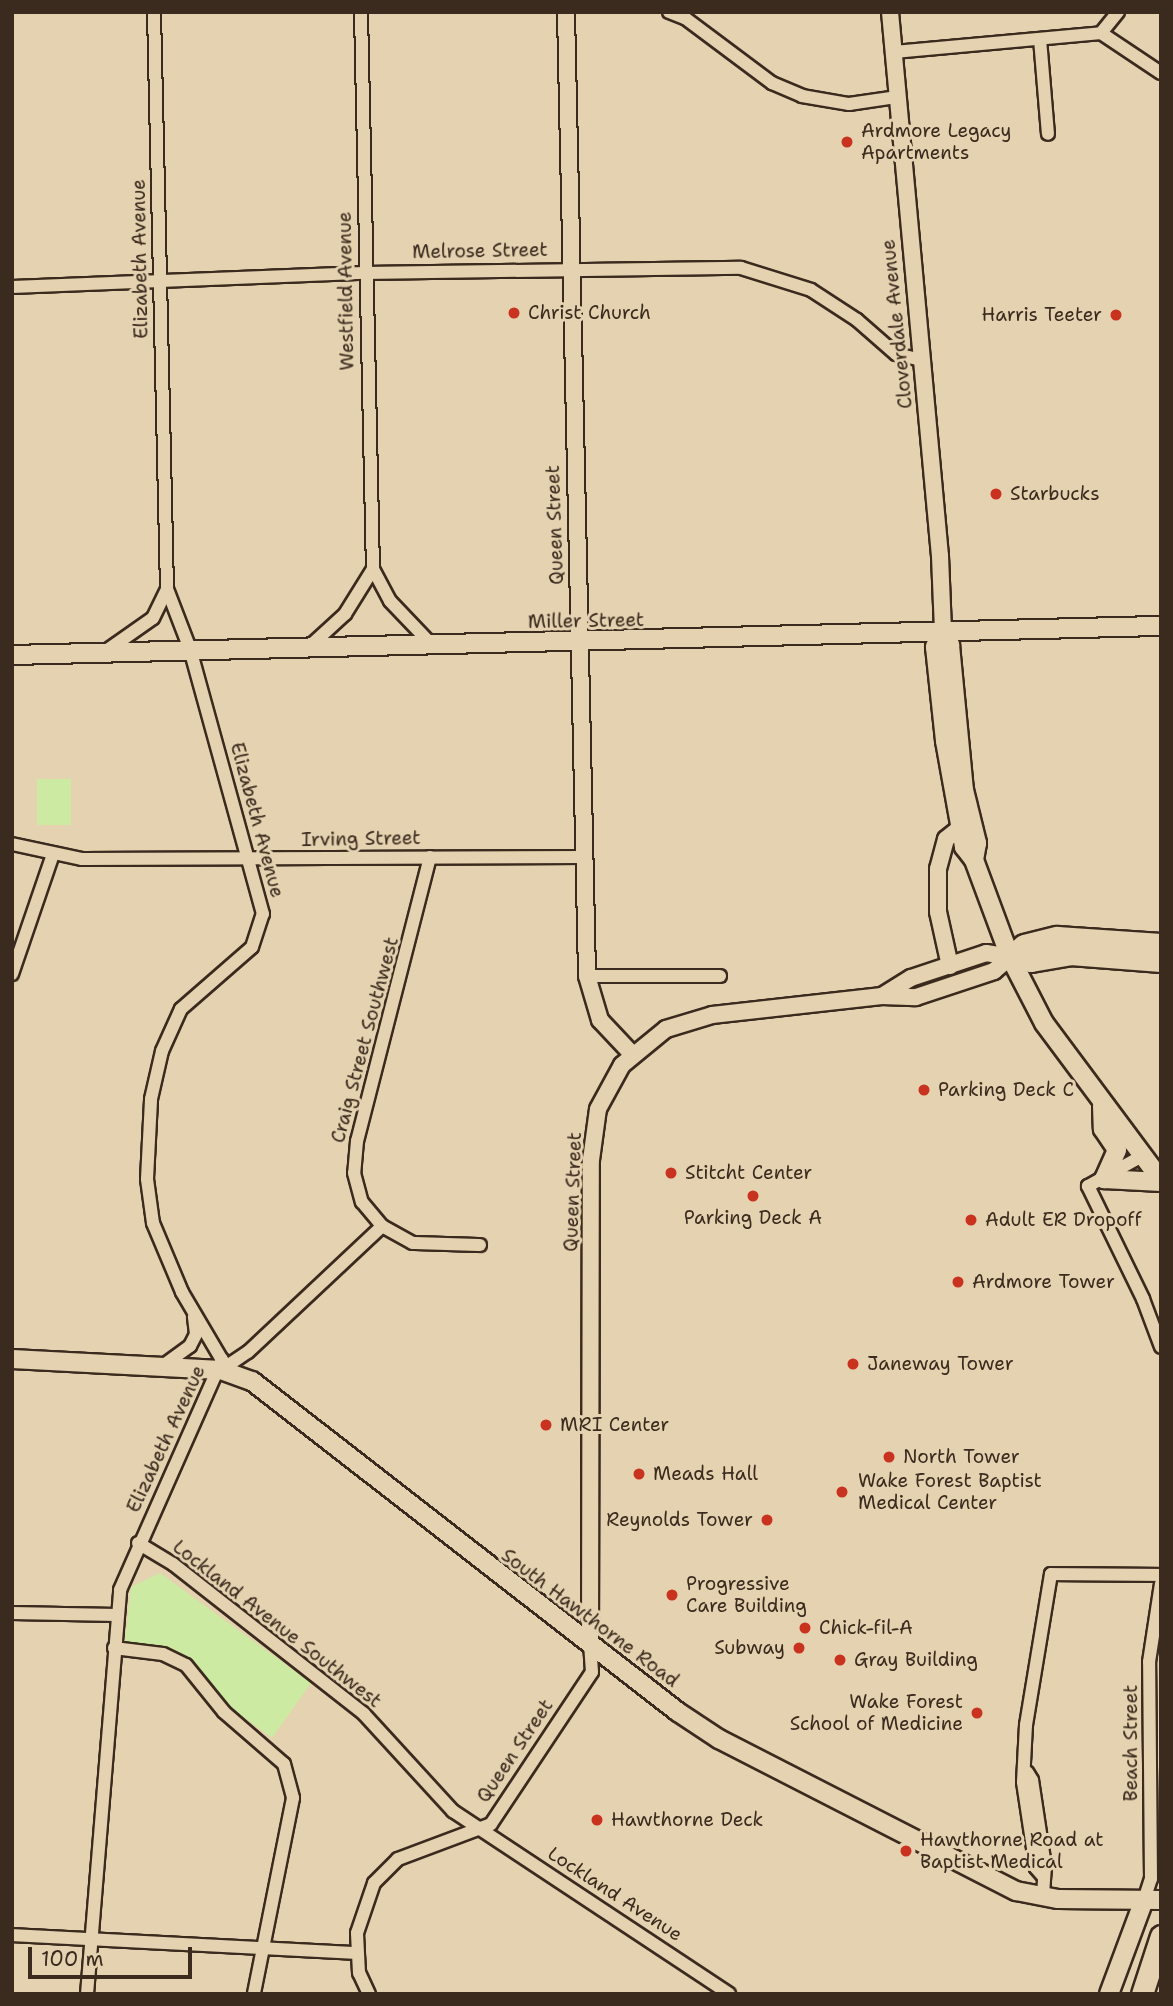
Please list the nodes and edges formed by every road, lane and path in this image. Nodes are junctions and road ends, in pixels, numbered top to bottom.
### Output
1 (154, 12) edge
2 (360, 12) edge
3 (566, 12) edge
4 (669, 12) edge
5 (890, 12) edge
6 (1118, 12) edge
7 (1101, 33) junction
8 (1040, 39) junction
9 (894, 52) junction
10 (1161, 73) edge
11 (897, 97) junction
12 (1048, 134) dead end
13 (571, 269) junction
14 (364, 273) junction
15 (160, 281) junction
16 (12, 287) edge
17 (922, 360) junction
18 (373, 569) junction
19 (167, 589) junction
20 (1161, 626) edge
21 (996, 629) junction
22 (943, 631) junction
23 (579, 642) junction
24 (432, 645) junction
25 (309, 648) junction
26 (190, 649) junction
27 (104, 652) junction
28 (12, 655) edge
29 (953, 676) junction
30 (959, 829) junction
31 (12, 844) edge
32 (53, 854) junction
33 (430, 857) junction
34 (585, 857) junction
35 (248, 859) junction
36 (974, 860) junction
37 (1161, 944) edge
38 (1010, 957) junction
39 (1161, 961) edge
40 (950, 966) junction
41 (12, 974) edge
42 (587, 976) junction
43 (720, 976) dead end
44 (882, 996) junction
45 (632, 1054) junction
46 (1102, 1106) junction
47 (1142, 1156) junction
48 (1161, 1181) edge
49 (1096, 1183) junction
50 (382, 1226) junction
51 (480, 1245) dead end
52 (194, 1314) junction
53 (1161, 1347) edge
54 (12, 1359) edge
55 (160, 1367) junction
56 (221, 1370) junction
57 (138, 1543) junction
58 (1161, 1575) edge
59 (1161, 1584) edge
60 (12, 1613) edge
61 (117, 1615) junction
62 (590, 1644) junction
63 (114, 1648) junction
64 (478, 1829) junction
65 (1043, 1898) junction
66 (1153, 1900) edge
67 (12, 1934) edge
68 (91, 1937) junction
69 (1161, 1937) edge
70 (264, 1947) junction
71 (357, 1953) junction
72 (87, 1994) edge
73 (254, 1994) edge
74 (369, 1994) edge
75 (729, 1994) edge
76 (1110, 1994) edge
77 (1142, 1994) edge

1 - 15 street, Elizabeth Avenue
2 - 14 street, Westfield Avenue
3 - 13 street, Queen Street
4 - 11 street
5 - 9 street, Cloverdale Avenue
6 - 7 street
7 - 8 street
7 - 10 street
8 - 9 street
8 - 12 street
9 - 11 street, Cloverdale Avenue
11 - 17 street, Cloverdale Avenue
13 - 14 street, Melrose Street
13 - 17 street, Melrose Street
13 - 23 street, Queen Street
14 - 15 street, Melrose Street
14 - 18 street, Westfield Avenue
15 - 16 street, Melrose Street
15 - 19 street, Elizabeth Avenue
17 - 22 street, Cloverdale Avenue
18 - 24 street, Westfield Avenue
18 - 25 street
19 - 26 street, Elizabeth Avenue
19 - 27 street, Elizabeth Avenue
20 - 21 main road, Miller Street
21 - 22 main road, Miller Street
21 - 29 main road
22 - 23 main road, Miller Street
22 - 29 main road, Cloverdale Avenue
22 - 30 main road, Cloverdale Avenue
23 - 24 main road, Miller Street
23 - 34 street, Queen Street
24 - 25 main road, Miller Street
25 - 26 main road, Miller Street
26 - 27 main road, Miller Street
26 - 35 street, Elizabeth Avenue
27 - 28 main road, Miller Street
29 - 36 main road, Cloverdale Avenue
30 - 36 main road, Cloverdale Avenue
30 - 40 street
31 - 32 street, Irving Street
32 - 35 street, Irving Street
32 - 41 street
33 - 34 street, Irving Street
33 - 35 street, Irving Street
33 - 50 street, Craig Street Southwest
34 - 42 street, Queen Street
35 - 52 street, Elizabeth Avenue
36 - 38 main road, Cloverdale Avenue
37 - 38 highway
38 - 39 highway
38 - 40 street
38 - 44 street
38 - 46 main road, Cloverdale Avenue
40 - 44 street
42 - 43 street
42 - 45 street, Queen Street
44 - 45 street
45 - 62 street, Queen Street
46 - 47 main road, Cloverdale Avenue
46 - 49 main road
47 - 48 main road, Cloverdale Avenue
47 - 49 street
48 - 49 main road
49 - 53 street
50 - 51 street, Craig Street Southwest
50 - 56 street
52 - 55 street
52 - 56 street, Elizabeth Avenue
54 - 55 main road, South Hawthorne Road
55 - 56 main road, South Hawthorne Road
56 - 57 street, Elizabeth Avenue
56 - 62 main road, South Hawthorne Road
57 - 61 street, Elizabeth Avenue
57 - 64 street, Lockland Avenue Southwest
58 - 65 street
59 - 66 street, Beach Street
60 - 61 street
61 - 63 street, Elizabeth Avenue
62 - 64 street, Queen Street
62 - 65 main road, South Hawthorne Road
63 - 68 street, Elizabeth Avenue
63 - 70 street
64 - 71 street, Queen Street
64 - 75 street, Lockland Avenue
65 - 66 main road, South Hawthorne Road
66 - 76 main road
67 - 68 street
68 - 70 street
68 - 72 street, Elizabeth Avenue
69 - 77 highway
70 - 71 street
70 - 73 street
71 - 74 street, Queen Street

